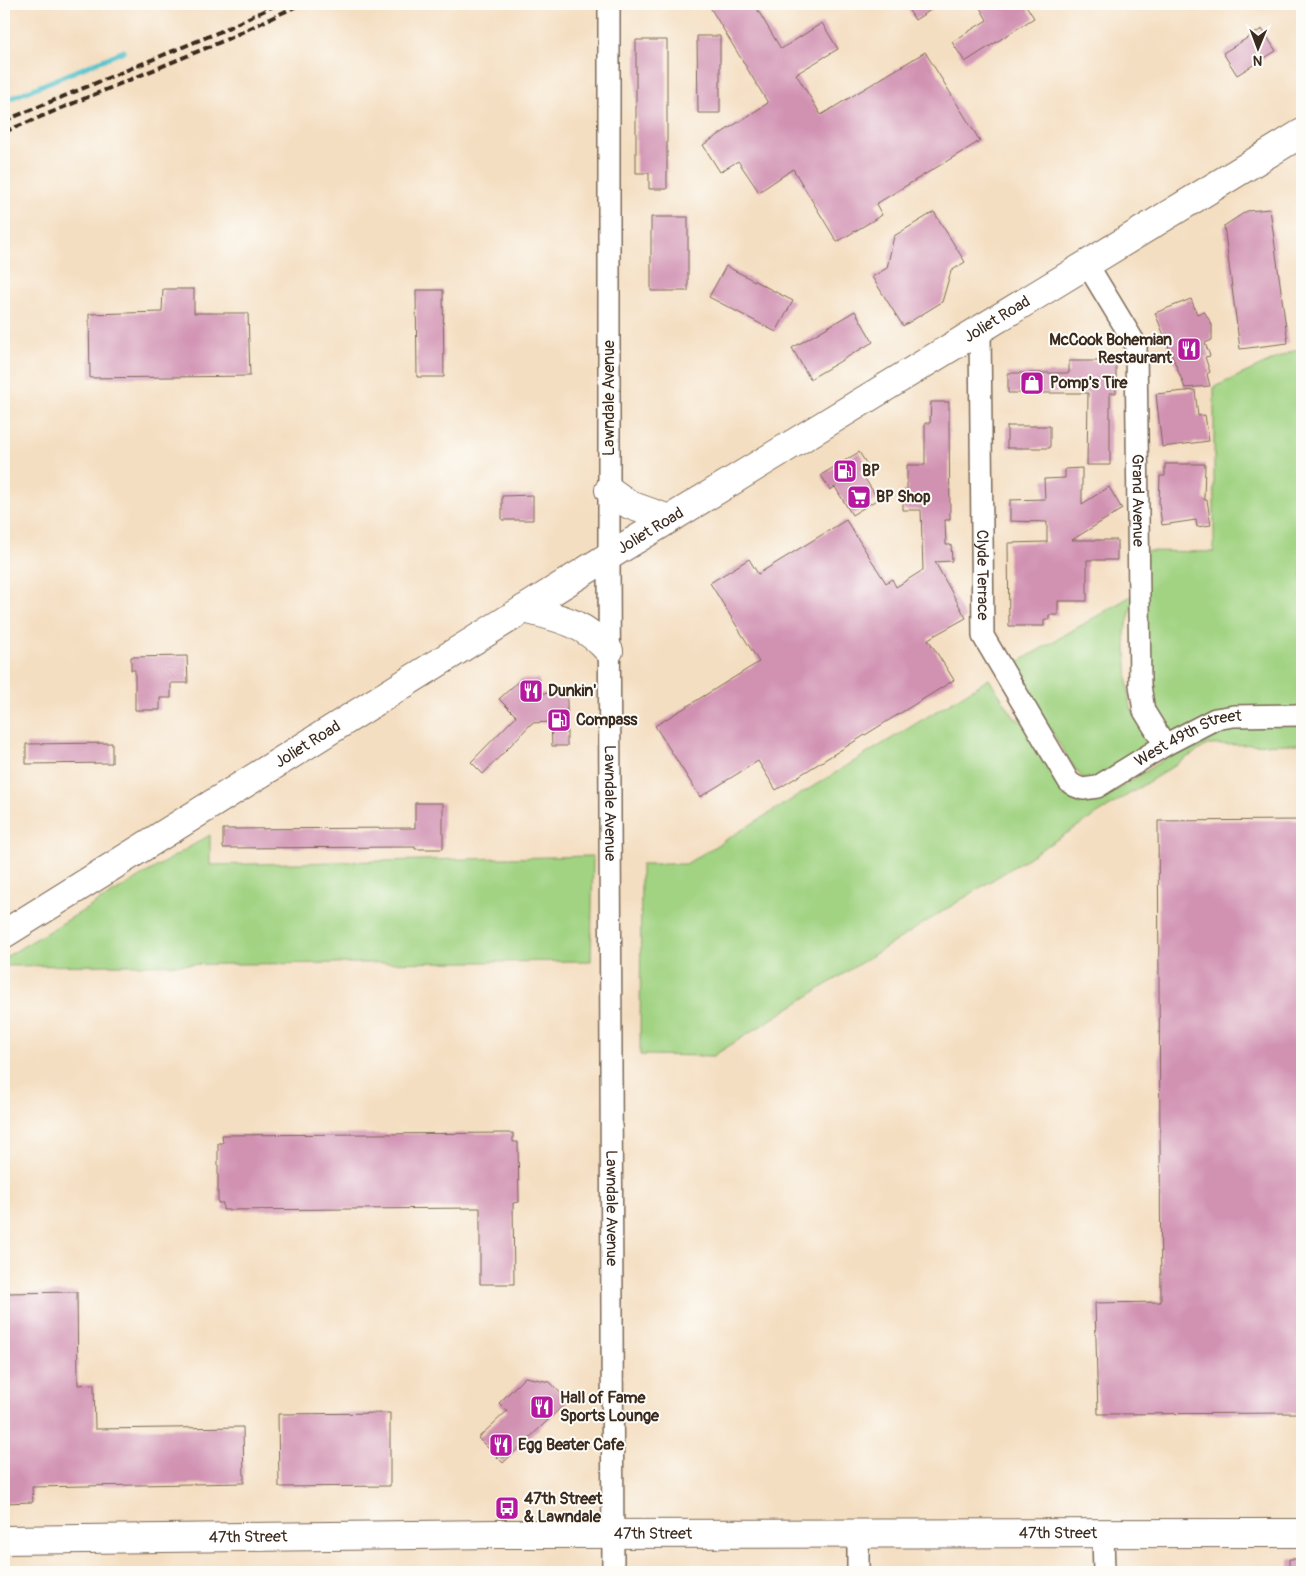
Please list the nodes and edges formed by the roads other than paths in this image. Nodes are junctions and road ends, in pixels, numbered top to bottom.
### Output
1 (610, 4) edge
2 (1302, 133) edge
3 (1086, 264) junction
4 (980, 330) junction
5 (609, 490) junction
6 (669, 520) junction
7 (608, 556) junction
8 (524, 609) junction
9 (609, 651) junction
10 (1302, 716) edge
11 (1165, 745) junction
12 (1083, 789) joint
13 (4, 934) edge
14 (1302, 1533) edge
15 (613, 1534) junction
16 (858, 1534) junction
17 (1103, 1534) junction
18 (4, 1540) edge
19 (613, 1572) edge
20 (858, 1572) edge
21 (1104, 1572) edge

1 - 5 street, Lawndale Avenue
2 - 3 main road, Joliet Road
3 - 4 main road, Joliet Road
3 - 11 street, Grand Avenue
4 - 6 main road, Joliet Road
4 - 12 street, Clyde Terrace
5 - 6 main road
5 - 7 street, Lawndale Avenue
6 - 7 main road, Joliet Road
7 - 8 main road, Joliet Road
7 - 9 street, Lawndale Avenue
8 - 9 main road
8 - 13 main road, Joliet Road
9 - 15 street, Lawndale Avenue
10 - 11 street, West 49th Street
11 - 12 street, West 49th Street
14 - 17 main road, 47th Street
15 - 16 main road, 47th Street
15 - 18 main road, 47th Street
15 - 19 street, Lawndale Avenue
16 - 17 main road, 47th Street
16 - 20 street
17 - 21 street

